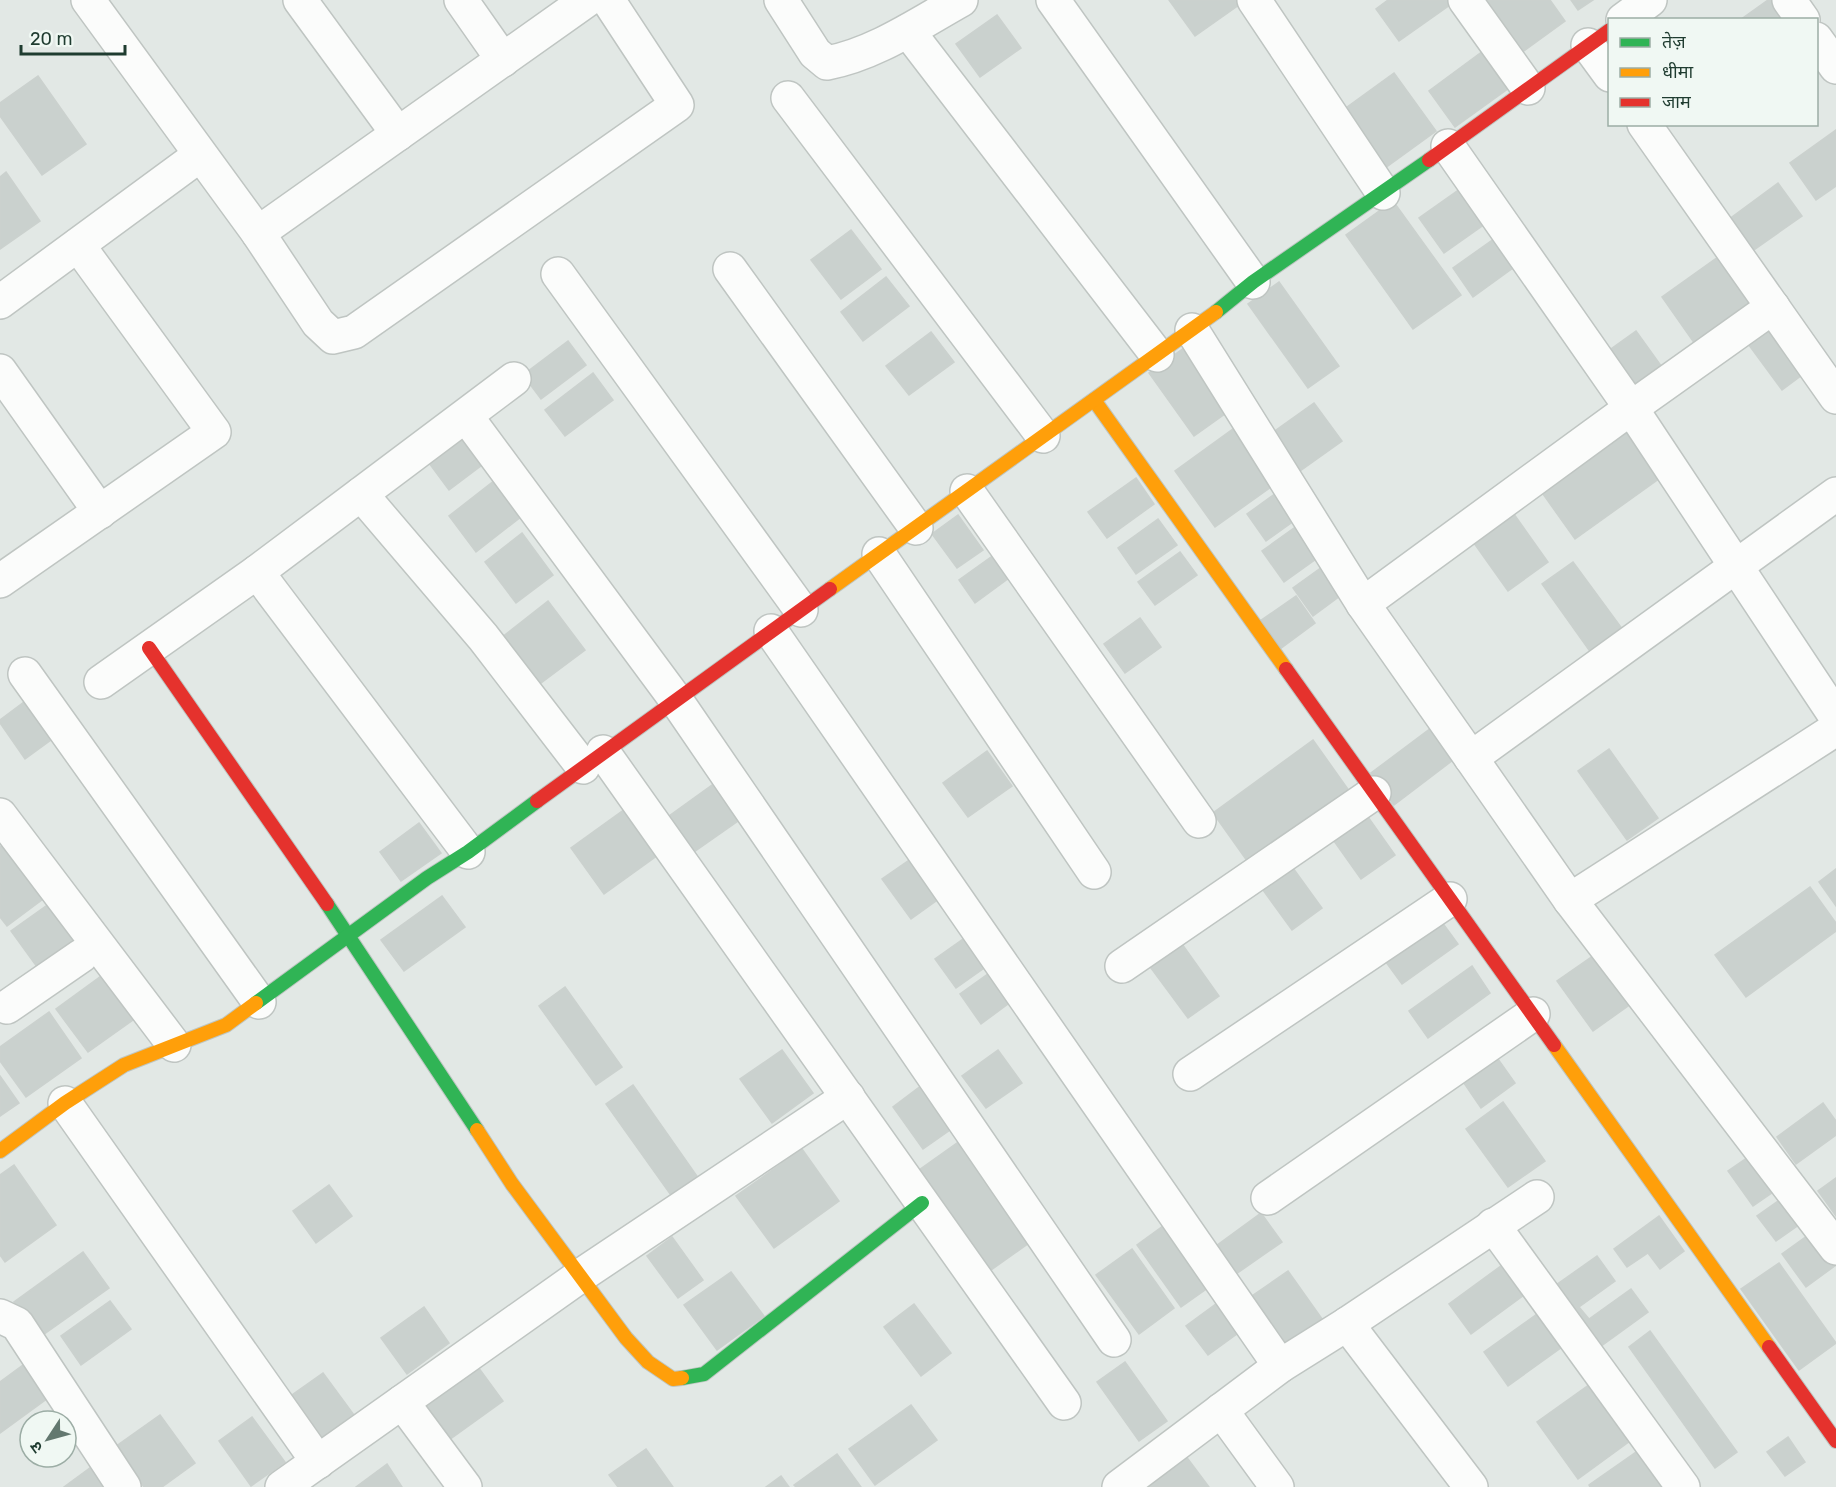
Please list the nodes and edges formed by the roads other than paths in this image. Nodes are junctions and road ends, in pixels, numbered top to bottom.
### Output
1 (88, 0) edge
2 (300, 0) edge
3 (461, 0) edge
4 (587, 0) edge
5 (608, 0) edge
6 (781, 0) edge
7 (1053, 0) edge
8 (1254, 0) edge
9 (1465, 0) edge
10 (1650, 0) edge
11 (1789, 0) edge
12 (948, 3) edge
13 (1626, 18) edge
14 (1802, 18) edge
15 (908, 31) junction
16 (1599, 37) edge
17 (1818, 42) edge
18 (503, 60) junction
19 (1836, 67) edge
20 (1608, 68) edge
21 (1528, 88) junction
22 (788, 98) dead end
23 (1645, 126) edge
24 (398, 134) junction
25 (1448, 146) junction
26 (200, 155) junction
27 (1383, 193) junction
28 (258, 233) junction
29 (78, 245) junction
30 (730, 269) dead end
31 (558, 274) dead end
32 (1253, 282) junction
33 (0, 302) edge
34 (1773, 307) junction
35 (1192, 330) junction
36 (1157, 355) junction
37 (0, 372) edge
38 (514, 380) dead end
39 (1836, 397) edge
40 (1094, 400) junction
41 (1631, 408) junction
42 (466, 416) junction
43 (1043, 436) junction
44 (967, 491) junction
45 (361, 494) junction
46 (1836, 494) edge
47 (100, 512) junction
48 (916, 528) junction
49 (879, 554) junction
50 (1736, 568) junction
51 (257, 572) junction
52 (0, 581) edge
53 (1363, 604) junction
54 (801, 610) junction
55 (771, 631) junction
56 (149, 648) junction
57 (26, 674) dead end
58 (101, 682) dead end
59 (676, 700) junction
60 (1836, 717) edge
61 (1836, 729) edge
62 (1471, 758) junction
63 (593, 759) junction
64 (1374, 793) junction
65 (0, 815) edge
66 (1198, 821) dead end
67 (468, 852) junction
68 (1094, 872) dead end
69 (1450, 899) junction
70 (1570, 900) junction
71 (349, 935) junction
72 (81, 956) dead end
73 (1122, 966) dead end
74 (259, 1002) junction
75 (2, 1005) edge
76 (1533, 1014) junction
77 (174, 1046) junction
78 (1190, 1074) dead end
79 (848, 1097) junction
80 (65, 1102) junction
81 (0, 1151) edge
82 (1537, 1197) dead end
83 (1268, 1198) dead end
84 (922, 1203) junction
85 (1493, 1225) junction
86 (1836, 1248) edge
87 (580, 1276) junction
88 (0, 1316) edge
89 (1347, 1324) junction
90 (1114, 1340) dead end
91 (1280, 1366) junction
92 (402, 1402) junction
93 (1064, 1403) dead end
94 (1221, 1410) junction
95 (1836, 1441) edge
96 (318, 1462) junction
97 (287, 1486) edge
98 (124, 1487) edge
99 (465, 1487) edge
100 (1119, 1487) edge
101 (1277, 1487) edge
102 (1471, 1487) edge
103 (1683, 1487) edge

1 - 26 street
2 - 24 street
3 - 18 street
4 - 18 street
5 - 28 street
6 - 15 street
7 - 32 street
8 - 27 street
9 - 21 street
10 - 13 street
11 - 14 street
12 - 15 street
15 - 36 street
16 - 20 street
16 - 21 street
17 - 19 street
18 - 24 street
21 - 25 street
22 - 43 street
23 - 34 street
24 - 28 street
25 - 27 street
25 - 41 street
26 - 28 street
26 - 29 street
27 - 32 street
29 - 33 street
29 - 47 street
30 - 48 street
31 - 54 street
32 - 35 street
34 - 39 street
34 - 41 street
35 - 36 street
35 - 53 street
36 - 40 street
37 - 47 street
38 - 42 street
40 - 43 street
40 - 64 street
41 - 50 street
41 - 53 street
42 - 45 street
42 - 59 street
43 - 44 street
44 - 48 street
44 - 66 street
45 - 51 street
45 - 63 street
46 - 50 street
47 - 52 street
48 - 49 street
49 - 54 street
49 - 68 street
50 - 60 street
50 - 62 street
51 - 56 street
51 - 67 street
53 - 62 street
54 - 55 street
55 - 59 street
55 - 91 street
56 - 58 street
56 - 71 street
57 - 74 street
59 - 63 street
59 - 90 street
61 - 70 street
62 - 70 street
63 - 67 street
63 - 79 street
64 - 69 street
64 - 73 street
65 - 77 street
67 - 71 street
69 - 76 street
69 - 78 street
70 - 86 street
71 - 74 street
71 - 87 street
72 - 75 street
74 - 77 street
76 - 83 street
76 - 95 street
77 - 80 street
79 - 84 street
79 - 87 street
80 - 81 street
80 - 96 street
82 - 85 street
84 - 87 street
84 - 93 street
85 - 89 street
85 - 103 street
87 - 92 street
88 - 98 street
89 - 91 street
89 - 102 street
91 - 94 street
92 - 96 street
92 - 99 street
94 - 100 street
94 - 101 street
96 - 97 street

